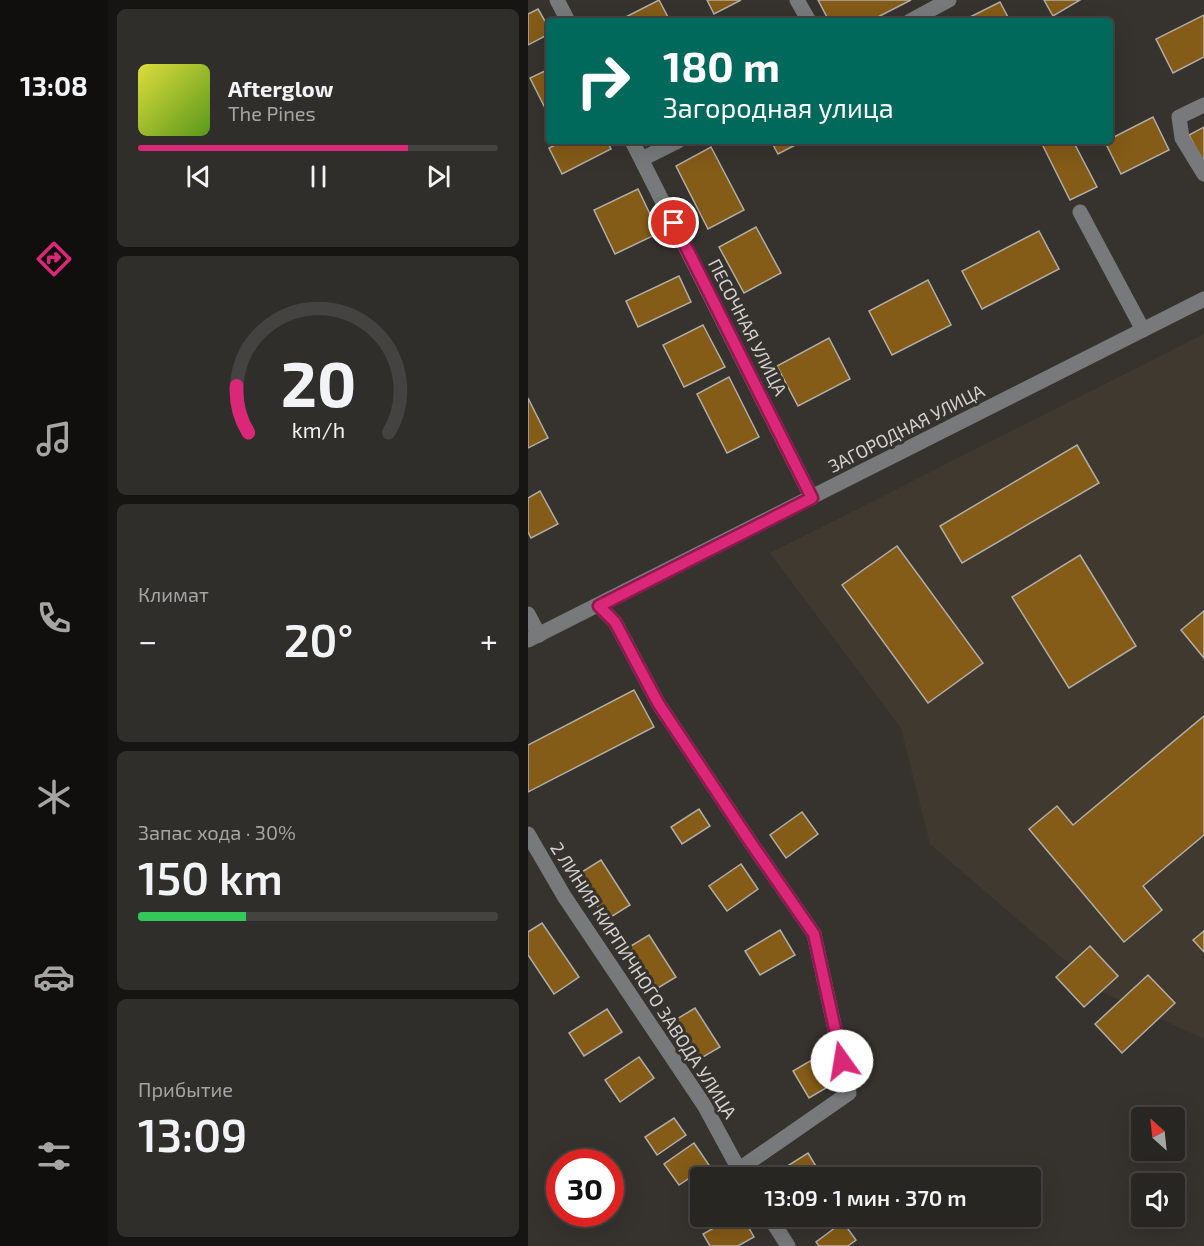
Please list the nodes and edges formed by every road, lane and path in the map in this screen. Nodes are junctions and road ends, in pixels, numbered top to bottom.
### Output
1 (557, 0) edge
2 (797, 0) edge
3 (949, 0) edge
4 (566, 18) edge
5 (807, 18) edge
6 (916, 18) edge
7 (1204, 105) edge
8 (634, 144) edge
9 (672, 144) edge
10 (642, 159) junction
11 (1204, 174) edge
12 (1080, 212) dead end
13 (1204, 299) edge
14 (1143, 330) junction
15 (812, 498) junction
16 (599, 606) junction
17 (528, 614) edge
18 (533, 638) edge
19 (528, 834) edge
20 (737, 1167) edge
21 (750, 1167) edge
22 (776, 1227) edge
23 (788, 1246) edge

1 - 4 street
2 - 5 street
3 - 6 street
7 - 11 street
8 - 10 street, ПЕСОЧНАЯ УЛИЦА
9 - 10 street
10 - 15 street, ПЕСОЧНАЯ УЛИЦА
12 - 14 street
13 - 14 street, ЗАГОРОДНАЯ УЛИЦА
14 - 15 street, ЗАГОРОДНАЯ УЛИЦА
15 - 16 street, ЗАГОРОДНАЯ УЛИЦА
16 - 18 street, ЗАГОРОДНАЯ УЛИЦА
16 - 21 street
17 - 18 street
19 - 20 street, 2 ЛИНИЯ КИРПИЧНОГО ЗАВОДА УЛИЦА
22 - 23 street

